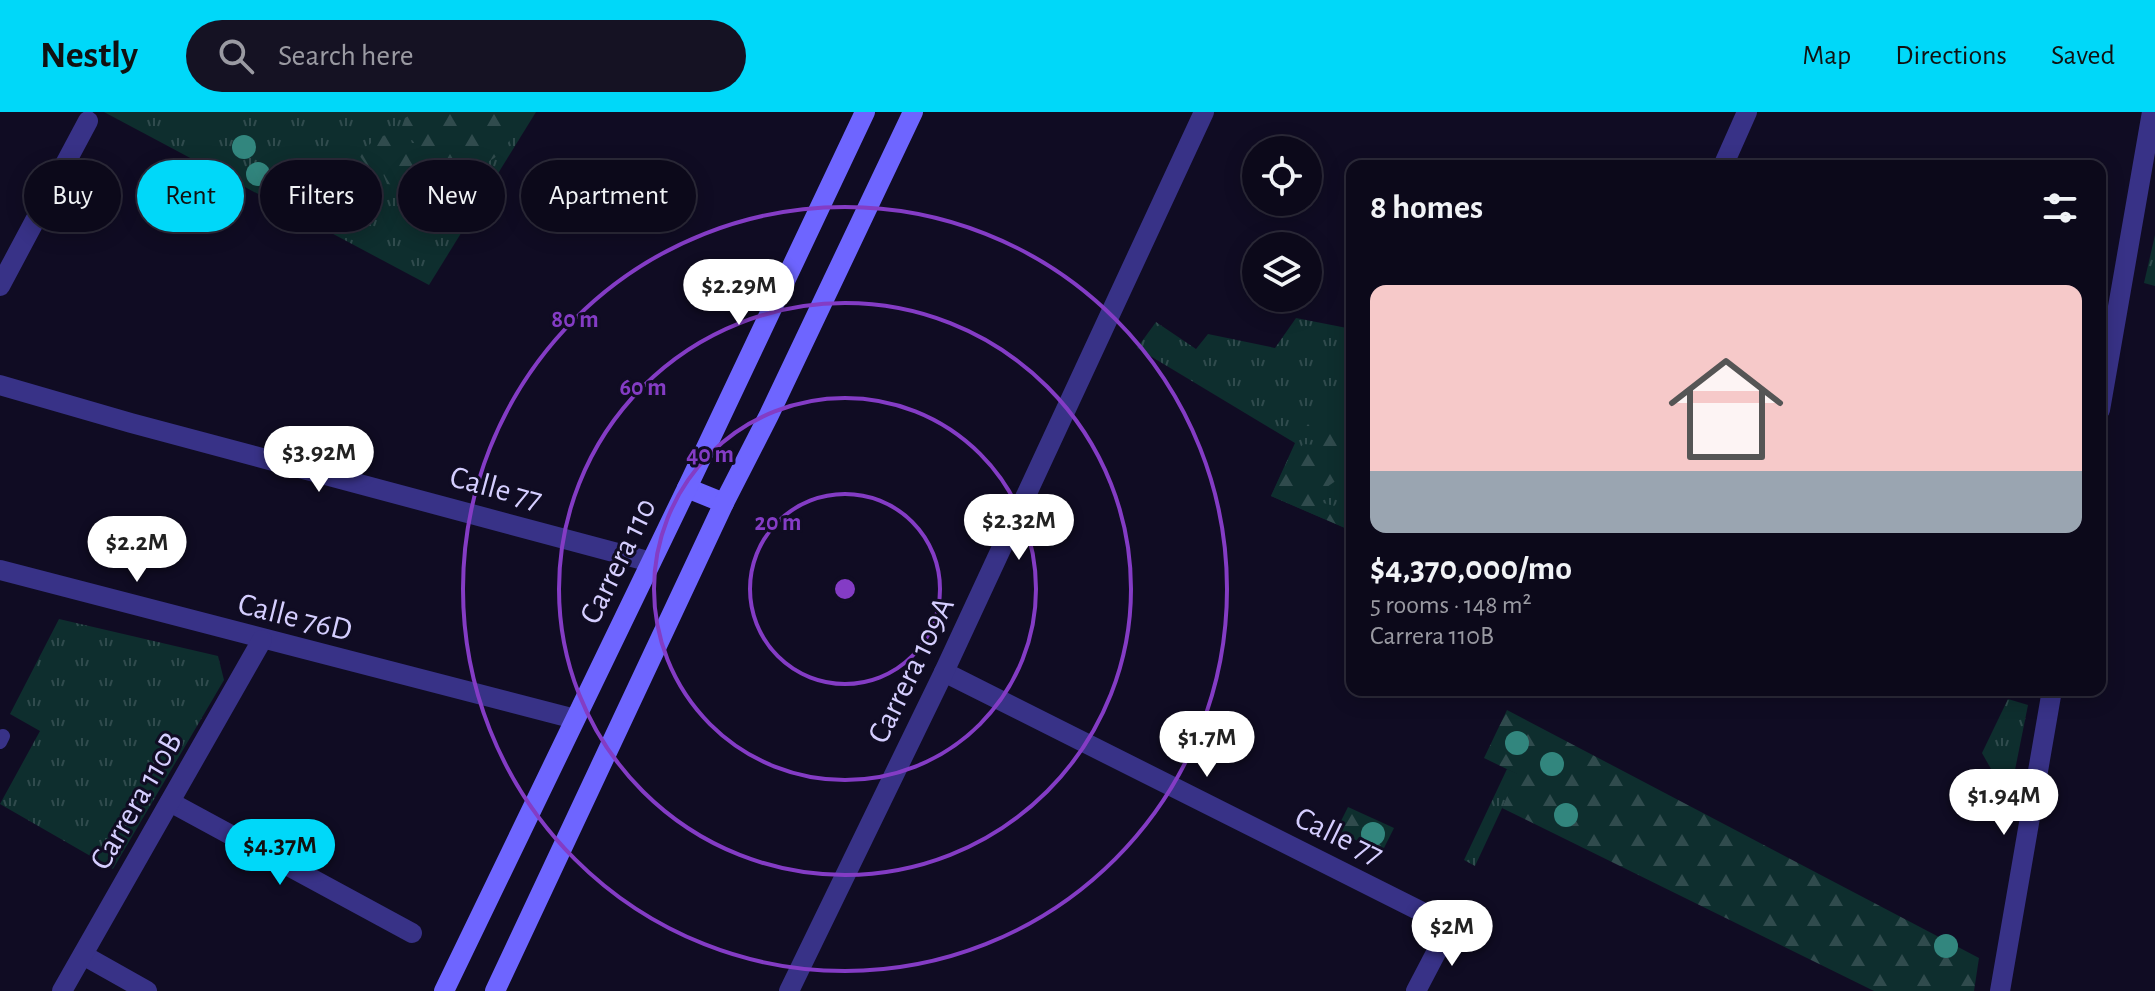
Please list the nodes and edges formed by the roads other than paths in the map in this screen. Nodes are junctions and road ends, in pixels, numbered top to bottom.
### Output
1 (865, 112) edge
2 (913, 112) edge
3 (1204, 112) edge
4 (1747, 112) edge
5 (2152, 112) edge
6 (88, 121) dead end
7 (2150, 154) edge
8 (1726, 160) edge
9 (0, 286) edge
10 (2106, 379) edge
11 (0, 385) edge
12 (687, 488) junction
13 (724, 503) junction
14 (651, 562) junction
15 (0, 570) edge
16 (262, 640) junction
17 (944, 672) junction
18 (2051, 696) edge
19 (575, 719) junction
20 (170, 802) junction
21 (412, 933) dead end
22 (83, 955) junction
23 (62, 991) edge
24 (147, 991) edge
25 (444, 991) edge
26 (495, 991) edge
27 (789, 991) edge
28 (1416, 991) edge
29 (2000, 991) edge

1 - 12 main road, Carrera 110
2 - 13 main road
3 - 17 street, Carrera 109A
4 - 8 street
5 - 7 street
6 - 9 street
7 - 10 street
11 - 14 street, Calle 77
12 - 13 main road
12 - 14 main road, Carrera 110
13 - 26 main road
14 - 19 main road, Carrera 110
15 - 16 street, Calle 76D
16 - 19 street, Calle 76D
16 - 20 street, Carrera 110B
17 - 27 street, Carrera 109A
17 - 28 street, Calle 77
18 - 29 street
19 - 25 main road, Carrera 110
20 - 21 street
20 - 22 street, Carrera 110B
22 - 23 street, Carrera 110B
22 - 24 street

